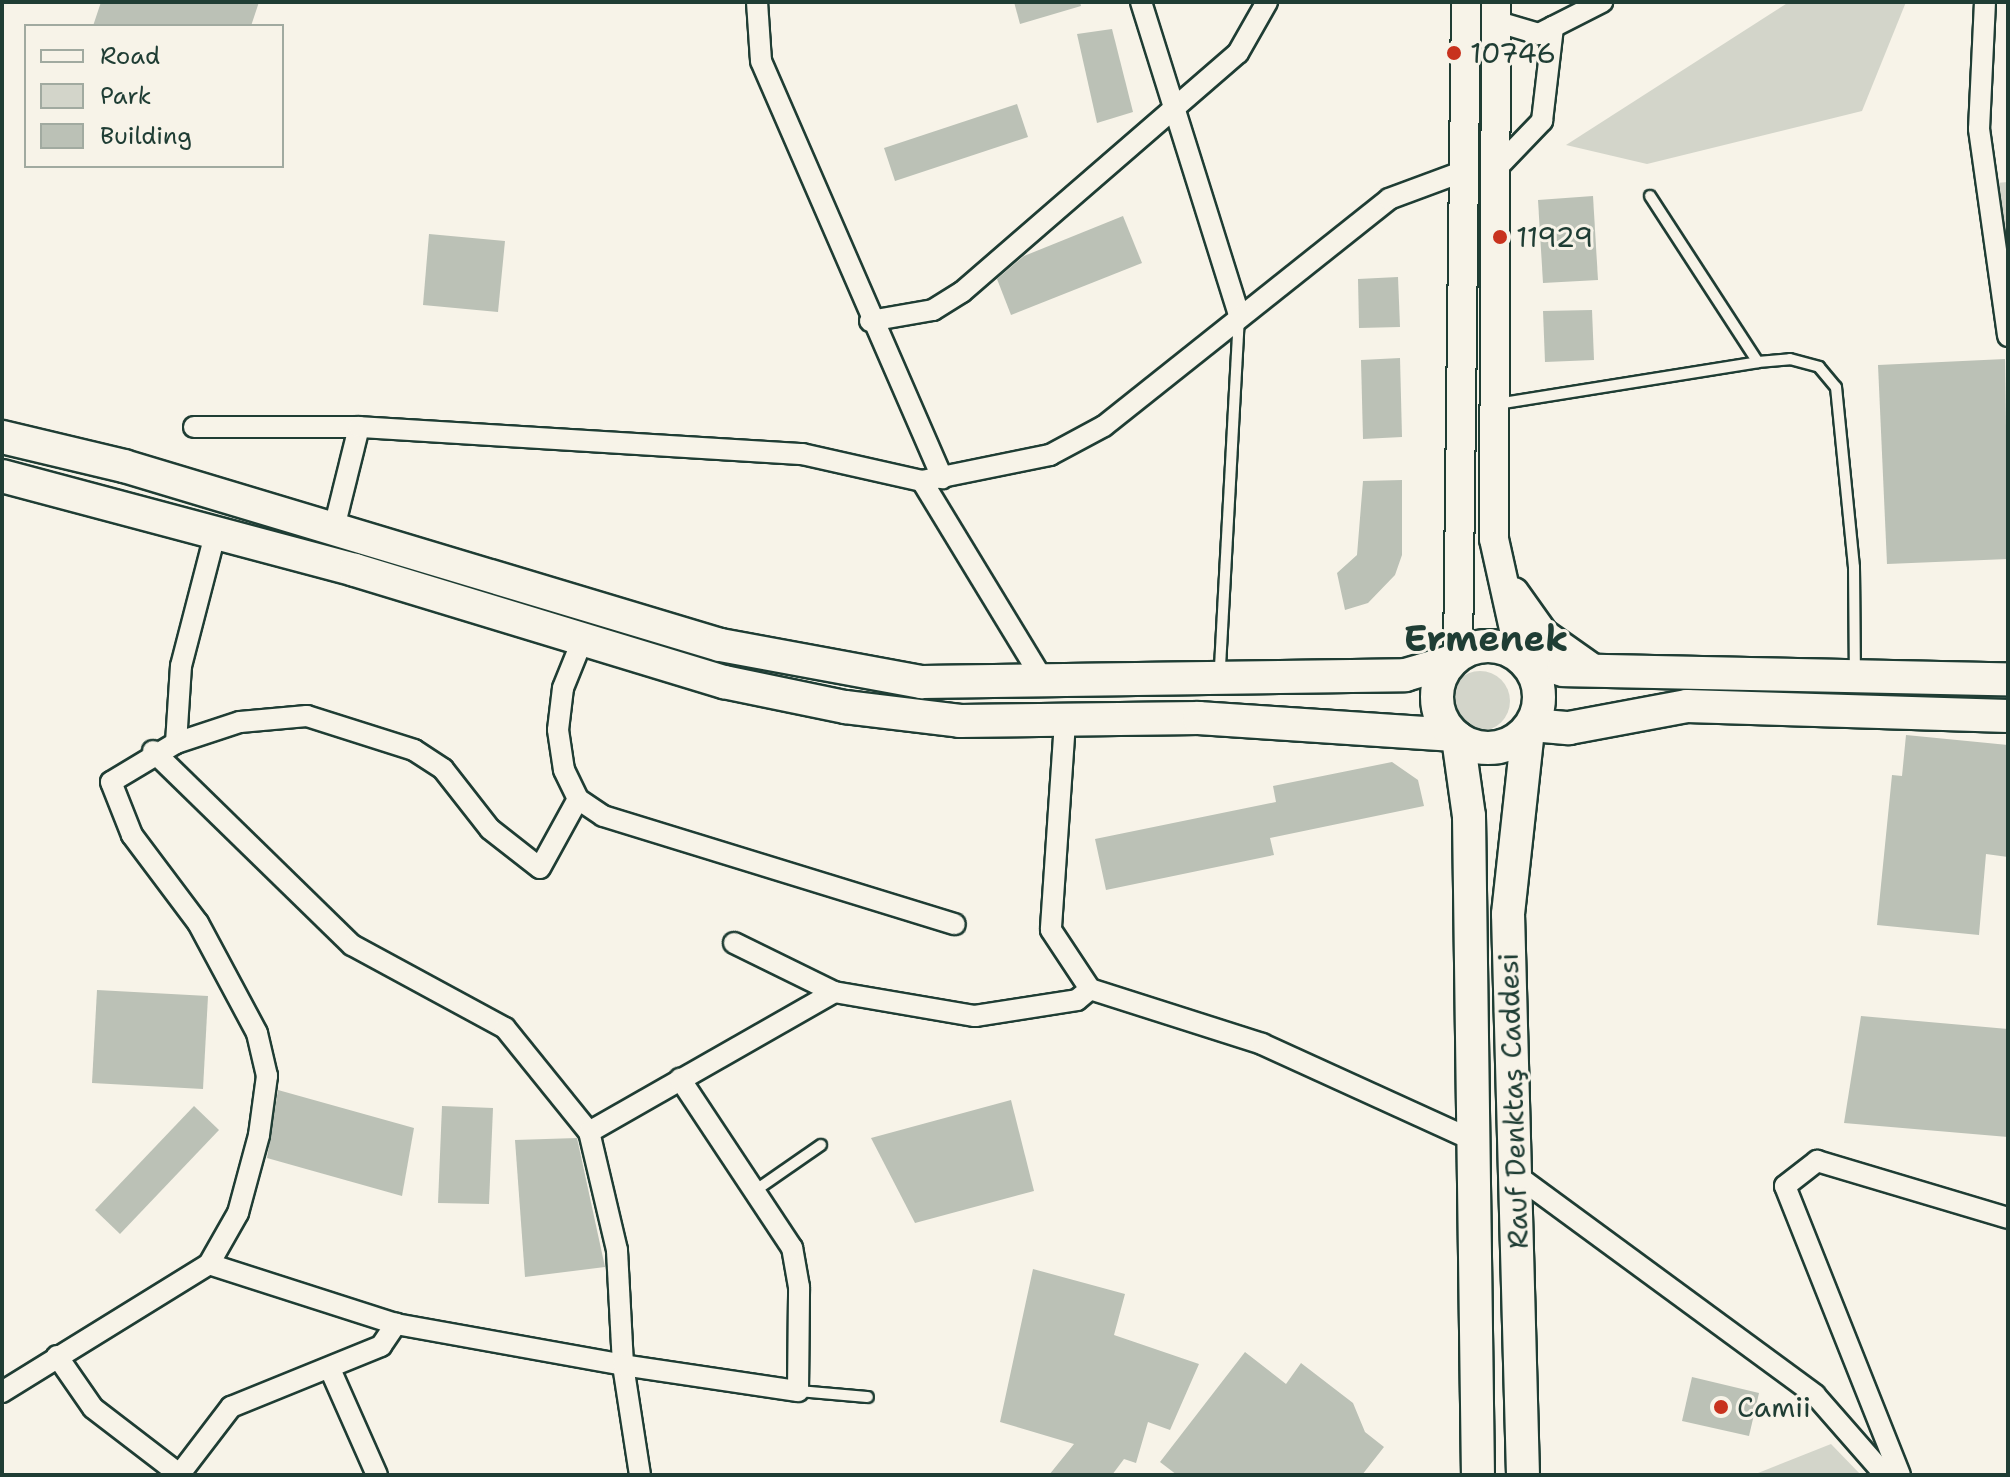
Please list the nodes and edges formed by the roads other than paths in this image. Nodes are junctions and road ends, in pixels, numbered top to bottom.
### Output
1 (757, 2) edge
2 (1141, 2) edge
3 (1267, 2) edge
4 (1466, 2) edge
5 (1602, 2) edge
6 (1985, 2) edge
7 (1496, 12) edge
8 (1553, 27) junction
9 (1171, 111) junction
10 (1459, 173) junction
11 (1491, 174) junction
12 (1650, 196) dead end
13 (1239, 315) junction
14 (870, 321) junction
15 (2008, 336) edge
16 (1758, 362) junction
17 (1490, 405) junction
18 (194, 427) dead end
19 (359, 427) junction
20 (2, 437) edge
21 (2, 476) edge
22 (932, 479) junction
23 (334, 528) junction
24 (216, 531) junction
25 (1494, 539) junction
26 (582, 641) junction
27 (1454, 659) junction
28 (1523, 659) junction
29 (1220, 667) dead end
30 (1595, 670) junction
31 (1855, 675) junction
32 (2008, 679) edge
33 (1046, 685) junction
34 (2008, 716) edge
35 (1065, 722) junction
36 (1530, 727) junction
37 (1456, 736) junction
38 (176, 743) junction
39 (153, 751) junction
40 (578, 799) junction
41 (955, 924) dead end
42 (734, 943) dead end
43 (1090, 989) junction
44 (834, 992) junction
45 (680, 1079) junction
46 (589, 1132) junction
47 (1470, 1139) junction
48 (821, 1145) dead end
49 (1516, 1175) junction
50 (756, 1190) junction
51 (2008, 1218) edge
52 (209, 1264) junction
53 (396, 1324) junction
54 (57, 1356) junction
55 (623, 1365) junction
56 (330, 1369) junction
57 (798, 1391) junction
58 (2, 1392) edge
59 (868, 1397) dead end
60 (179, 1475) edge
61 (377, 1475) edge
62 (640, 1475) edge
63 (1478, 1475) edge
64 (1523, 1475) edge
65 (1885, 1475) edge
66 (1900, 1475) edge

1 - 14 street
2 - 9 street
3 - 9 street
4 - 10 street
5 - 8 street
6 - 15 street
7 - 8 street
7 - 11 street
8 - 11 street
9 - 13 street
9 - 14 street
10 - 11 street
10 - 13 street
10 - 27 street
11 - 17 street
12 - 16 lane
13 - 22 street
13 - 29 lane
14 - 22 street
16 - 17 lane
16 - 31 lane
17 - 25 street
18 - 19 street
19 - 22 street
19 - 23 street
20 - 23 main road
21 - 24 main road
22 - 33 street
23 - 33 main road
24 - 26 main road
24 - 38 street
25 - 28 street
25 - 30 street
26 - 35 main road
26 - 40 street
27 - 28 main road
27 - 33 main road
27 - 37 main road
28 - 30 main road
28 - 36 main road
30 - 31 main road
31 - 32 main road
34 - 36 main road
35 - 37 main road
35 - 43 street
36 - 37 main road
36 - 49 main road, Rauf Denktaş Caddesi
37 - 47 main road, Rauf Denktaş Caddesi
38 - 39 street
38 - 40 street
39 - 46 street
39 - 52 street
40 - 41 street
42 - 44 street
43 - 44 street
43 - 47 street
44 - 45 street
45 - 46 street
45 - 50 street
46 - 55 street
47 - 63 main road, Rauf Denktaş Caddesi
48 - 50 lane
49 - 64 main road, Rauf Denktaş Caddesi
49 - 65 street
50 - 57 street
51 - 66 street
52 - 53 street
52 - 54 street
53 - 55 street
53 - 56 street
54 - 58 street
54 - 60 street
55 - 57 street
55 - 62 street
56 - 60 street
56 - 61 street
57 - 59 lane

